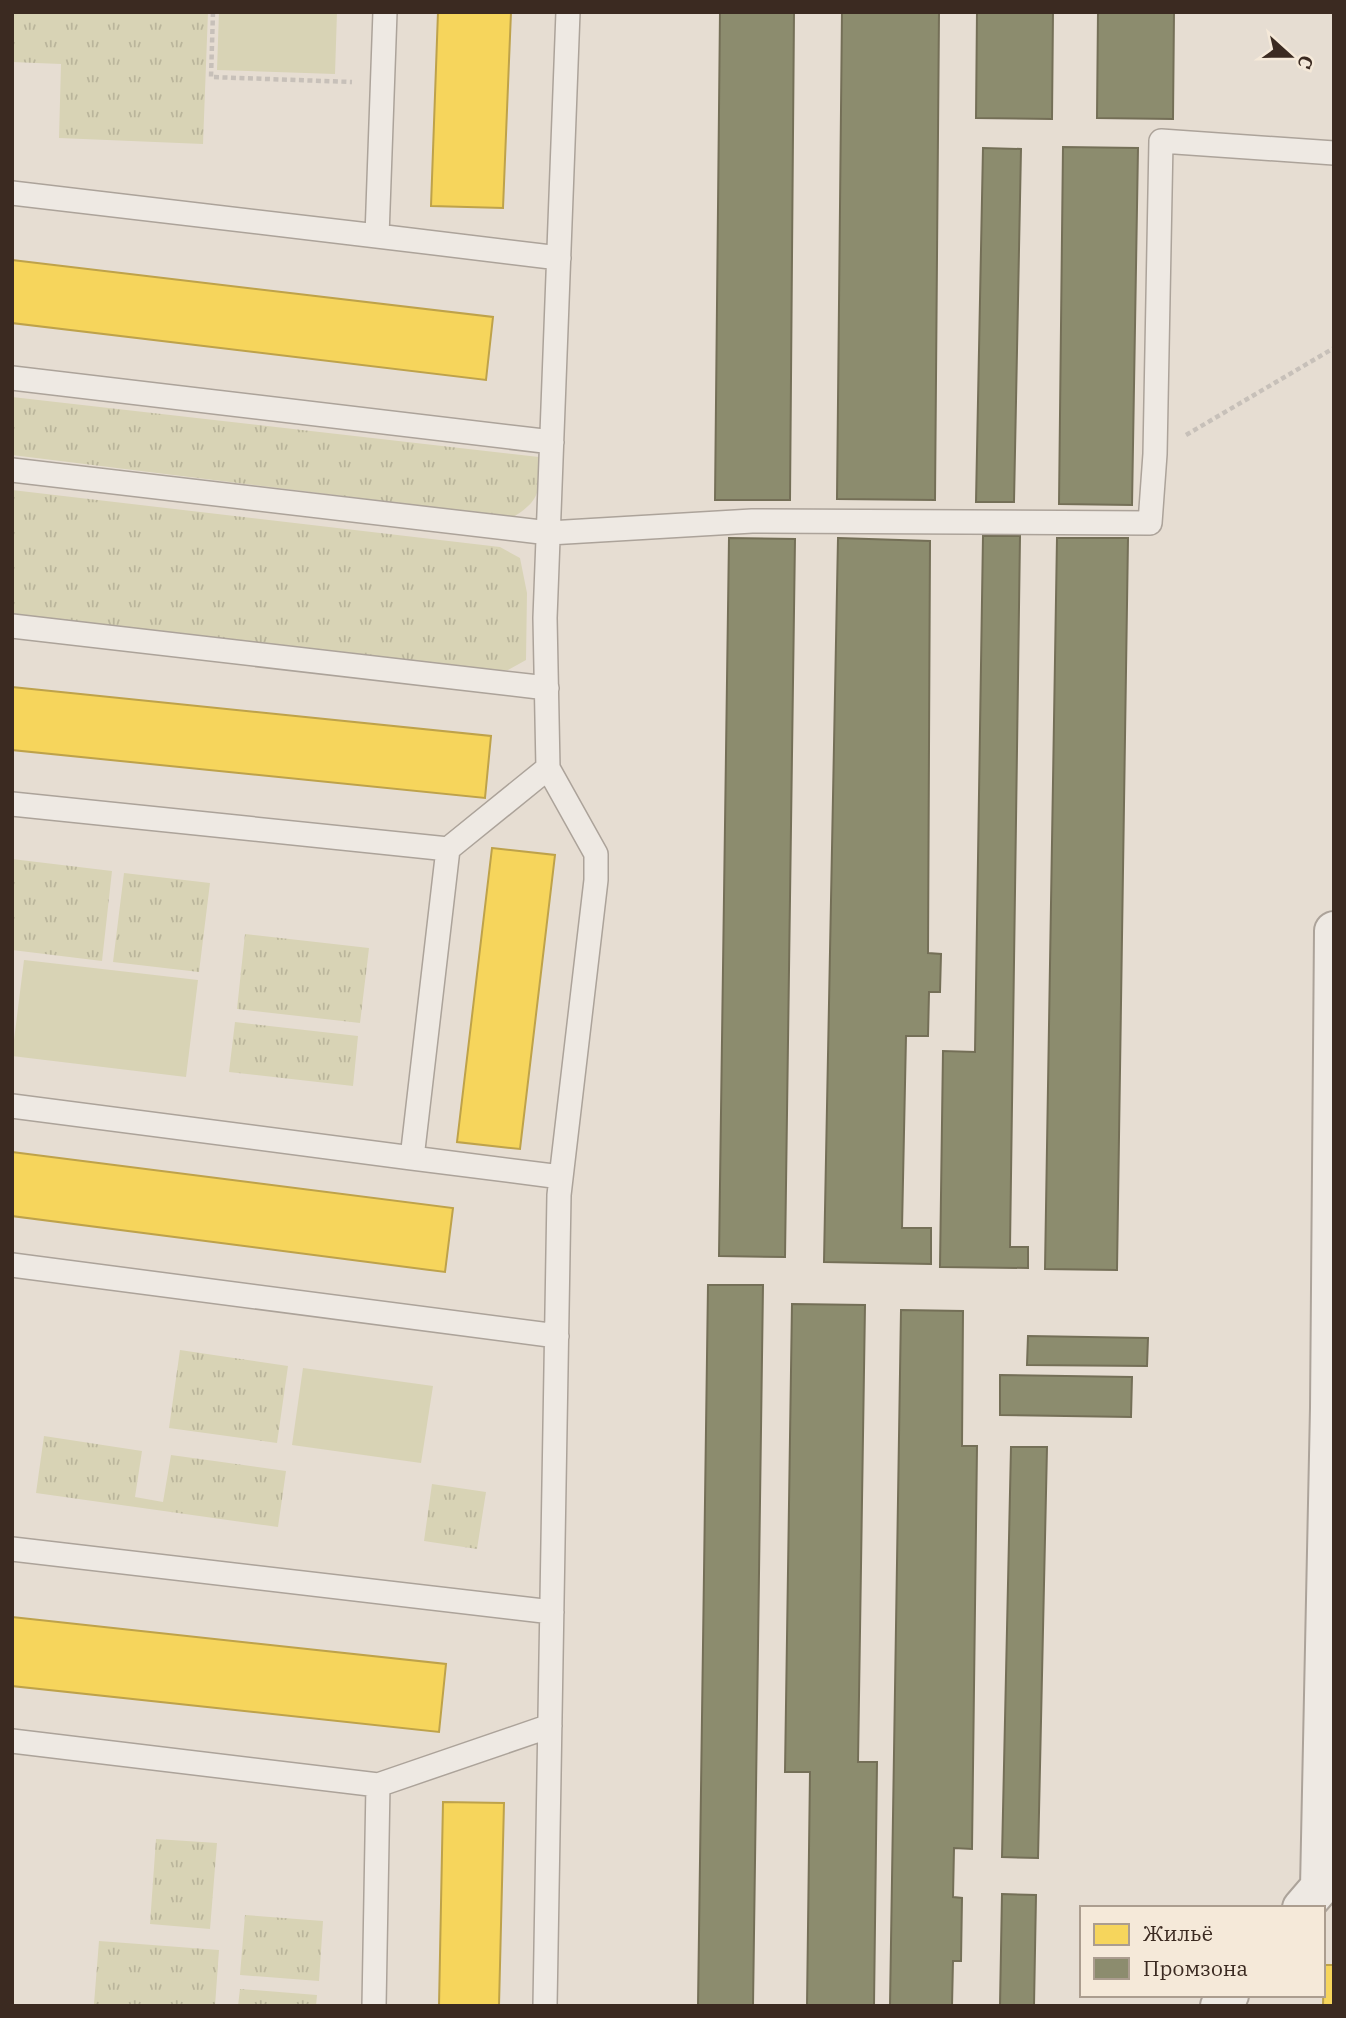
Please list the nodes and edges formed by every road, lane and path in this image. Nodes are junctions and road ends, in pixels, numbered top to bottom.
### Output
1 (213, 12) edge
2 (385, 12) edge
3 (568, 12) edge
4 (382, 83) junction
5 (1334, 153) edge
6 (12, 193) edge
7 (377, 236) junction
8 (559, 258) junction
9 (1334, 348) edge
10 (12, 378) edge
11 (552, 442) junction
12 (1155, 454) junction
13 (12, 470) edge
14 (549, 533) junction
15 (12, 626) edge
16 (547, 688) junction
17 (548, 768) junction
18 (12, 804) edge
19 (449, 849) junction
20 (1334, 931) edge
21 (12, 1106) edge
22 (412, 1157) junction
23 (561, 1177) junction
24 (12, 1265) edge
25 (556, 1336) junction
26 (1332, 1408) edge
27 (12, 1549) edge
28 (552, 1612) junction
29 (550, 1726) junction
30 (12, 1741) edge
31 (378, 1785) junction
32 (1318, 1894) edge
33 (373, 2006) edge
34 (545, 2006) edge

1 - 4 path
2 - 4 lane
3 - 8 lane
4 - 7 lane
5 - 12 lane
6 - 7 lane
7 - 8 lane
8 - 11 lane
9 - 12 path
10 - 11 lane
11 - 14 lane
12 - 14 lane
13 - 14 lane
14 - 16 lane
15 - 16 lane
16 - 17 lane
17 - 19 lane
17 - 23 lane
18 - 19 lane
19 - 22 lane
20 - 26 street
21 - 22 lane
22 - 23 lane
23 - 25 lane
24 - 25 lane
25 - 28 lane
26 - 32 street
27 - 28 lane
28 - 29 lane
29 - 31 lane
29 - 34 lane
30 - 31 lane
31 - 33 lane

